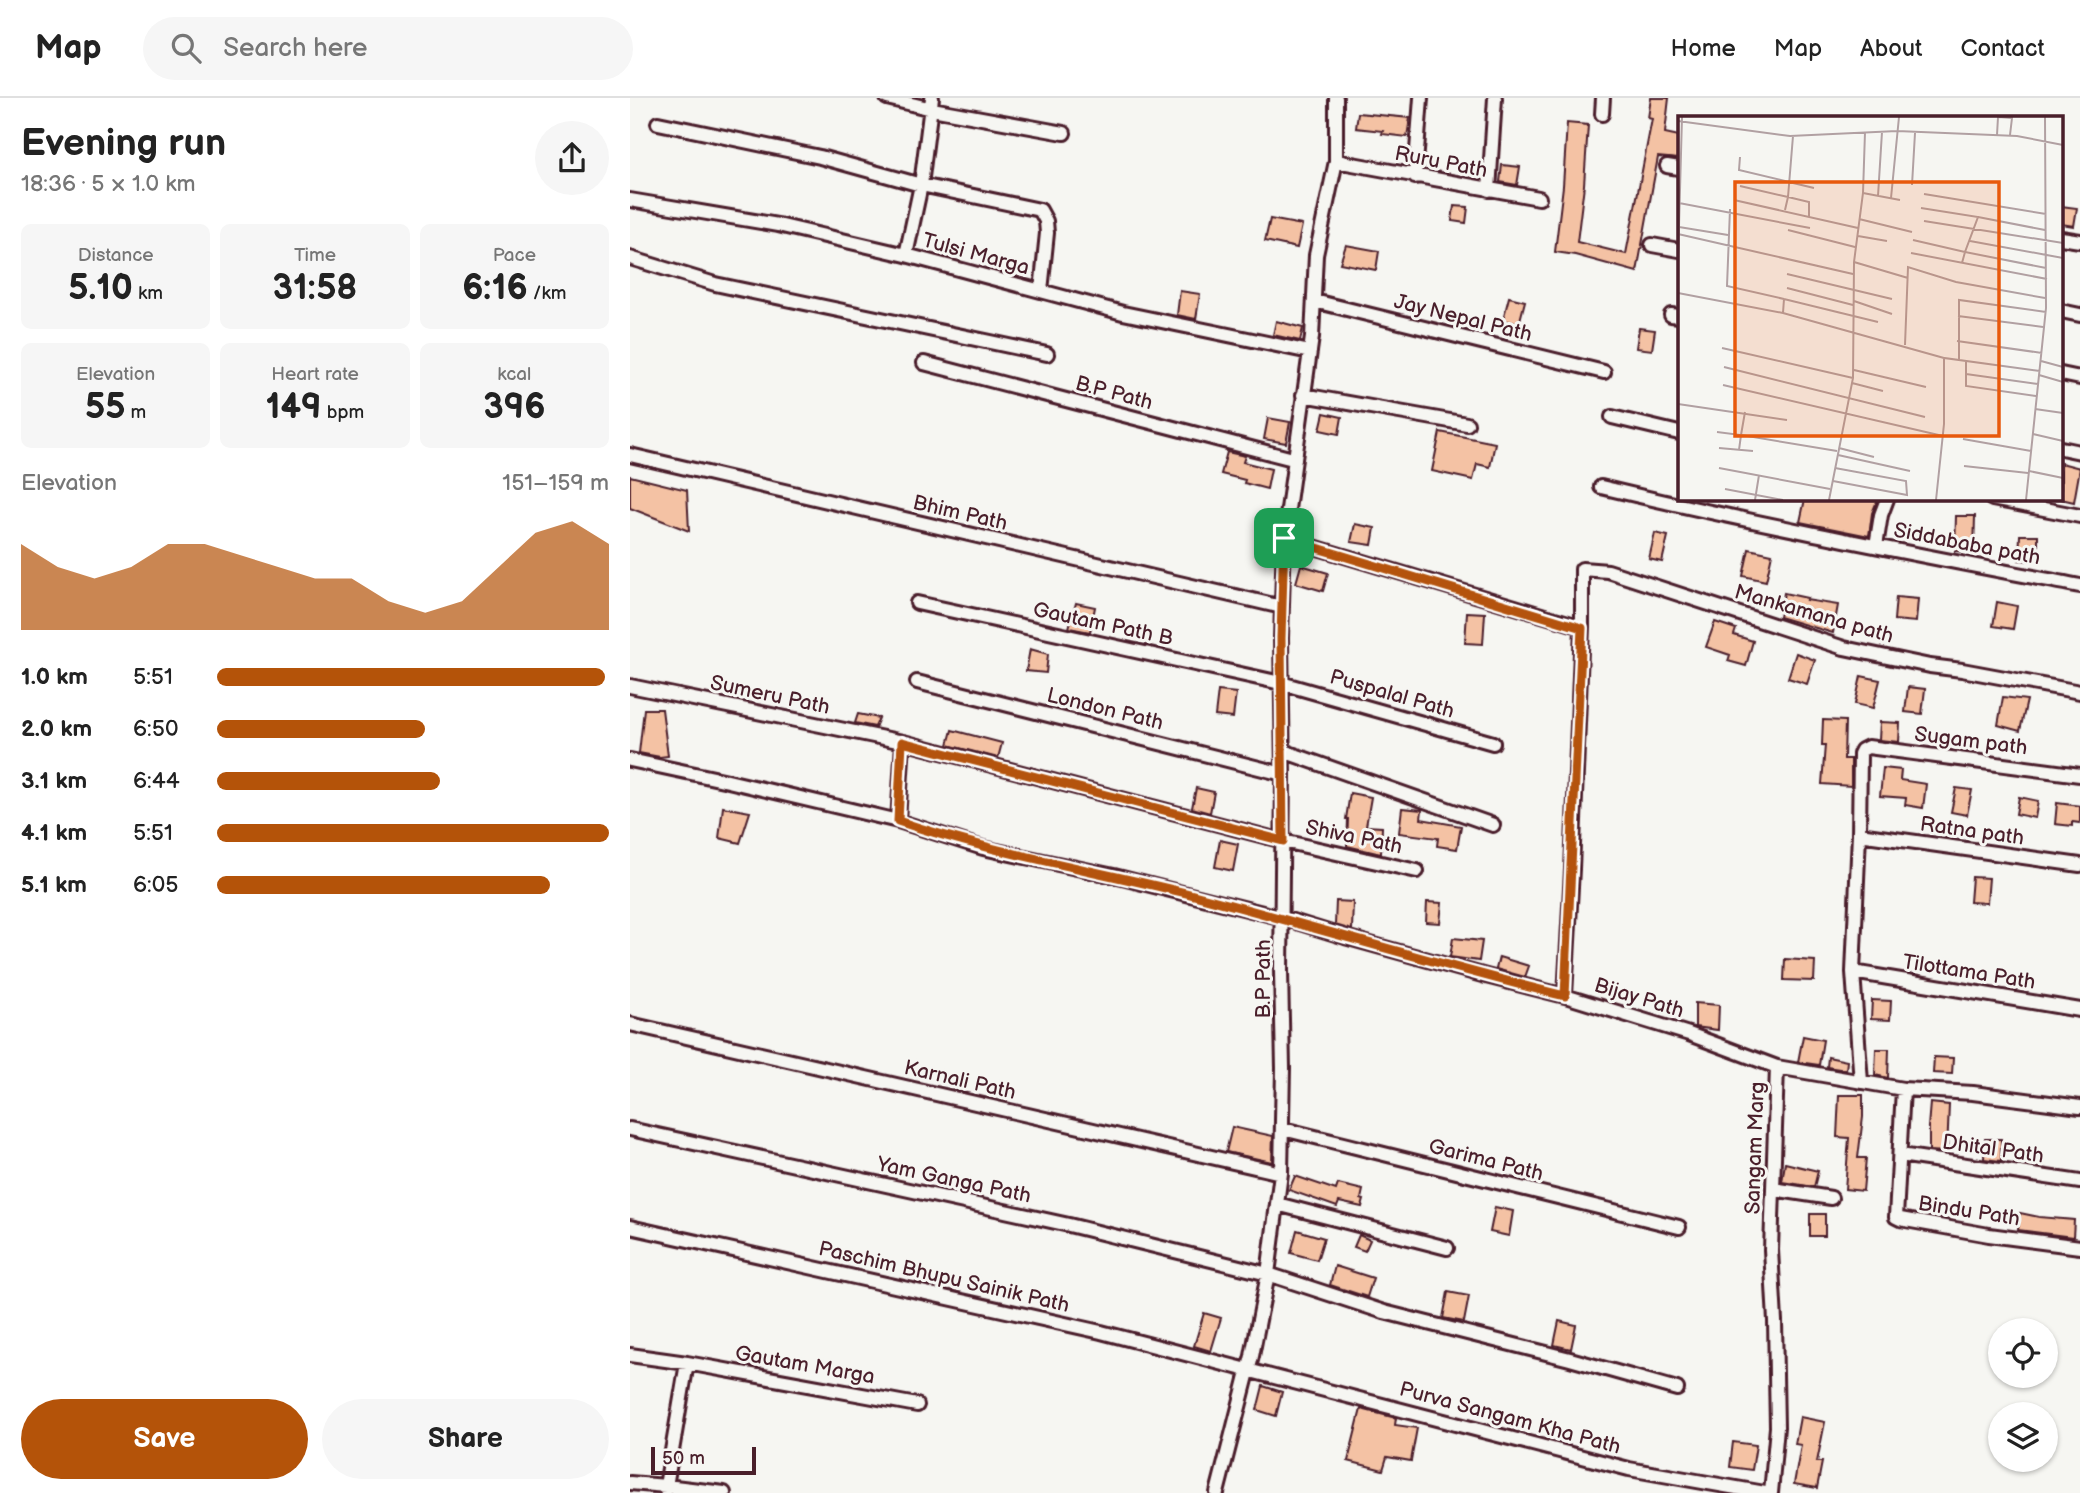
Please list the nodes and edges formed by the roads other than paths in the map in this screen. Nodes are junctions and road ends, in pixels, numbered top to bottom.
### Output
1 (887, 98) edge
2 (1336, 98) edge
3 (1421, 98) edge
4 (1494, 98) edge
5 (1603, 98) edge
6 (932, 103) edge
7 (1602, 114) dead end
8 (657, 123) dead end
9 (1064, 134) dead end
10 (1336, 161) junction
11 (1415, 177) junction
12 (921, 185) junction
13 (1489, 190) junction
14 (1539, 198) dead end
15 (630, 200) edge
16 (1652, 245) dead end
17 (1678, 250) edge
18 (906, 255) junction
19 (630, 258) edge
20 (1041, 291) junction
21 (1314, 301) junction
22 (1310, 352) junction
23 (1047, 354) dead end
24 (924, 363) dead end
25 (1604, 372) dead end
26 (1303, 395) junction
27 (1612, 417) dead end
28 (1467, 425) dead end
29 (1678, 433) edge
30 (630, 455) edge
31 (1293, 459) junction
32 (1601, 487) dead end
33 (1887, 500) edge
34 (1997, 500) edge
35 (2080, 516) edge
36 (1284, 538) junction
37 (1876, 546) junction
38 (2080, 586) edge
39 (917, 603) dead end
40 (1282, 607) junction
41 (1582, 628) junction
42 (916, 682) dead end
43 (1281, 683) junction
44 (630, 686) edge
45 (2080, 692) edge
46 (902, 742) junction
47 (1493, 743) dead end
48 (1283, 751) junction
49 (630, 760) edge
50 (1283, 774) junction
51 (2080, 775) edge
52 (898, 821) junction
53 (1493, 825) dead end
54 (1859, 834) junction
55 (1283, 841) junction
56 (2080, 865) edge
57 (1417, 871) dead end
58 (1283, 918) junction
59 (1853, 972) junction
60 (1565, 996) junction
61 (2080, 1010) edge
62 (630, 1024) edge
63 (1777, 1067) junction
64 (1861, 1082) junction
65 (1903, 1089) junction
66 (2080, 1107) edge
67 (630, 1129) edge
68 (1283, 1129) junction
69 (1900, 1155) junction
70 (1281, 1173) junction
71 (2080, 1182) edge
72 (1773, 1189) junction
73 (1831, 1198) dead end
74 (1277, 1204) junction
75 (630, 1227) edge
76 (1679, 1227) dead end
77 (2080, 1247) edge
78 (1447, 1248) dead end
79 (1268, 1274) junction
80 (630, 1355) edge
81 (687, 1363) junction
82 (1249, 1370) junction
83 (1677, 1389) dead end
84 (917, 1405) dead end
85 (630, 1483) edge
86 (666, 1490) edge
87 (724, 1493) edge
88 (1217, 1493) edge
89 (1765, 1493) edge
90 (1772, 1493) edge

1 - 6 street
2 - 10 street, B.P Path
3 - 11 street
4 - 13 street
5 - 7 street
6 - 9 street
6 - 12 street
8 - 12 street
10 - 11 street, Ruru Path
10 - 21 street, B.P Path
11 - 13 street, Ruru Path
12 - 18 street
12 - 20 street
13 - 14 street, Ruru Path
15 - 18 street, Tulsi Marga
16 - 17 street
18 - 20 street, Tulsi Marga
19 - 23 street
20 - 22 street, Tulsi Marga
21 - 22 street, B.P Path
21 - 25 street, Jay Nepal Path
22 - 26 street, B.P Path
24 - 31 street, B.P Path
26 - 28 street
26 - 31 street, B.P Path
27 - 29 street
30 - 40 street, Bhim Path
31 - 36 street, B.P Path
32 - 37 street, Siddababa path
33 - 37 street
34 - 35 street
36 - 40 street, B.P Path
36 - 41 street
37 - 38 street, Siddababa path
39 - 43 street, Gautam Path B
40 - 43 street, B.P Path
41 - 45 street, Mankamana path
41 - 60 street
42 - 50 street, London Path
43 - 47 street, Puspalal Path
43 - 48 street, B.P Path
44 - 46 street, Sumeru Path
46 - 52 street
46 - 55 street, Sumeru Path
48 - 50 street, B.P Path
48 - 53 street
49 - 52 street, Bijay Path
50 - 55 street, B.P Path
51 - 54 street, Sugam path
52 - 58 street, Bijay Path
54 - 56 street, Ratna path
54 - 59 street
55 - 57 street, Shiva Path
55 - 58 street, B.P Path
58 - 60 street, Bijay Path
58 - 68 street, B.P Path
59 - 61 street, Tilottama Path
59 - 64 street
60 - 63 street, Bijay Path
62 - 70 street, Karnali Path
63 - 64 street, Sangam Marg
63 - 72 street, Sangam Marg
64 - 65 street, Sangam Marg
65 - 66 street, Sangam Marg
65 - 69 street, Bindu Path
67 - 79 street, Yam Ganga Path
68 - 70 street, B.P Path
68 - 76 street, Garima Path
69 - 71 street, Dhital Path
69 - 77 street, Bindu Path
70 - 74 street, B.P Path
72 - 73 street
72 - 90 street, Sangam Marg
74 - 78 street
74 - 79 street, B.P Path
75 - 82 street, Paschim Bhupu Sainik Path
79 - 82 street, B.P Path
79 - 83 street, Yam Ganga Path
80 - 81 street, Gautam Marga
81 - 84 street, Gautam Marga
81 - 86 street
82 - 88 street, B.P Path
82 - 89 street, Purva Sangam Kha Path
85 - 86 street
86 - 87 street

